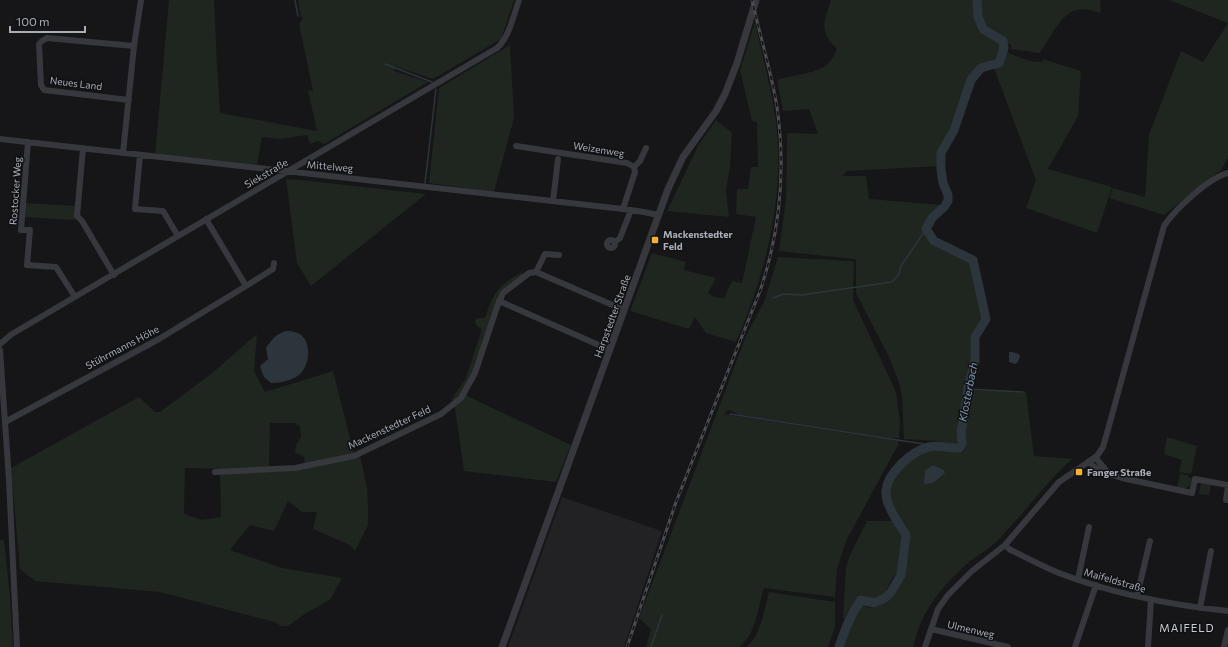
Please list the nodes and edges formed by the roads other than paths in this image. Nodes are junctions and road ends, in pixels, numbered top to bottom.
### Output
1 (141, 0) edge
2 (519, 0) edge
3 (756, 0) edge
4 (134, 46) junction
5 (129, 100) junction
6 (0, 139) edge
7 (28, 142) junction
8 (516, 146) dead end
9 (83, 148) junction
10 (646, 148) dead end
11 (123, 153) junction
12 (140, 155) junction
13 (558, 159) dead end
14 (634, 167) junction
15 (287, 172) junction
16 (1228, 173) edge
17 (553, 201) junction
18 (623, 209) junction
19 (631, 210) junction
20 (658, 215) junction
21 (206, 219) junction
22 (178, 236) junction
23 (615, 242) dead end
24 (559, 255) dead end
25 (274, 264) dead end
26 (536, 272) junction
27 (114, 274) junction
28 (246, 286) junction
29 (75, 297) junction
30 (499, 301) junction
31 (624, 310) junction
32 (0, 344) edge
33 (0, 350) edge
34 (610, 350) junction
35 (5, 422) junction
36 (1092, 459) junction
37 (215, 472) dead end
38 (1228, 486) edge
39 (1228, 500) edge
40 (1089, 527) dead end
41 (1150, 541) dead end
42 (1004, 545) junction
43 (1211, 551) dead end
44 (1078, 579) junction
45 (1096, 585) junction
46 (1137, 596) junction
47 (1151, 600) junction
48 (1200, 608) junction
49 (1228, 611) edge
50 (931, 629) junction
51 (1228, 630) edge
52 (1000, 646) edge
53 (18, 647) edge
54 (502, 647) edge
55 (926, 647) edge
56 (1008, 647) edge
57 (1075, 647) edge
58 (1148, 647) edge
59 (1224, 647) edge

1 - 4 street
2 - 15 street, Siekstraße
3 - 20 street, Harpstedter Straße
4 - 5 street
4 - 5 street, Neues Land
5 - 11 street
6 - 7 street, Mittelweg
7 - 9 street, Mittelweg
7 - 29 street, Rostocker Weg
8 - 14 street, Weizenweg
9 - 11 street, Mittelweg
9 - 27 street
10 - 14 street
11 - 12 street, Mittelweg
12 - 15 street, Mittelweg
12 - 22 street
13 - 17 street
14 - 18 street, Weizenweg
15 - 17 street, Mittelweg
15 - 21 street, Siekstraße
16 - 36 street
17 - 18 street, Mittelweg
18 - 19 street, Mittelweg
19 - 20 street, Mittelweg
19 - 23 street
20 - 31 street, Harpstedter Straße
21 - 22 street, Siekstraße
21 - 28 street
22 - 27 street, Siekstraße
24 - 26 street
25 - 28 street, Stührmanns Höhe
26 - 30 street, Mackenstedter Feld
26 - 31 street
27 - 29 street, Siekstraße
28 - 35 street, Stührmanns Höhe
29 - 32 street, Siekstraße
30 - 34 street
30 - 37 street, Mackenstedter Feld
31 - 34 street, Harpstedter Straße
33 - 35 street
34 - 54 street, Harpstedter Straße
35 - 53 street
36 - 38 street
36 - 42 street
38 - 39 street
40 - 44 street
41 - 46 street
42 - 44 street, Maifeldstraße
42 - 50 street
43 - 48 street
44 - 45 street, Maifeldstraße
45 - 46 street, Maifeldstraße
45 - 57 street
46 - 47 street, Maifeldstraße
47 - 48 street, Maifeldstraße
47 - 58 street
48 - 49 street, Maifeldstraße
50 - 52 street, Ulmenweg
50 - 55 street
51 - 59 street
52 - 56 street, Ulmenweg

